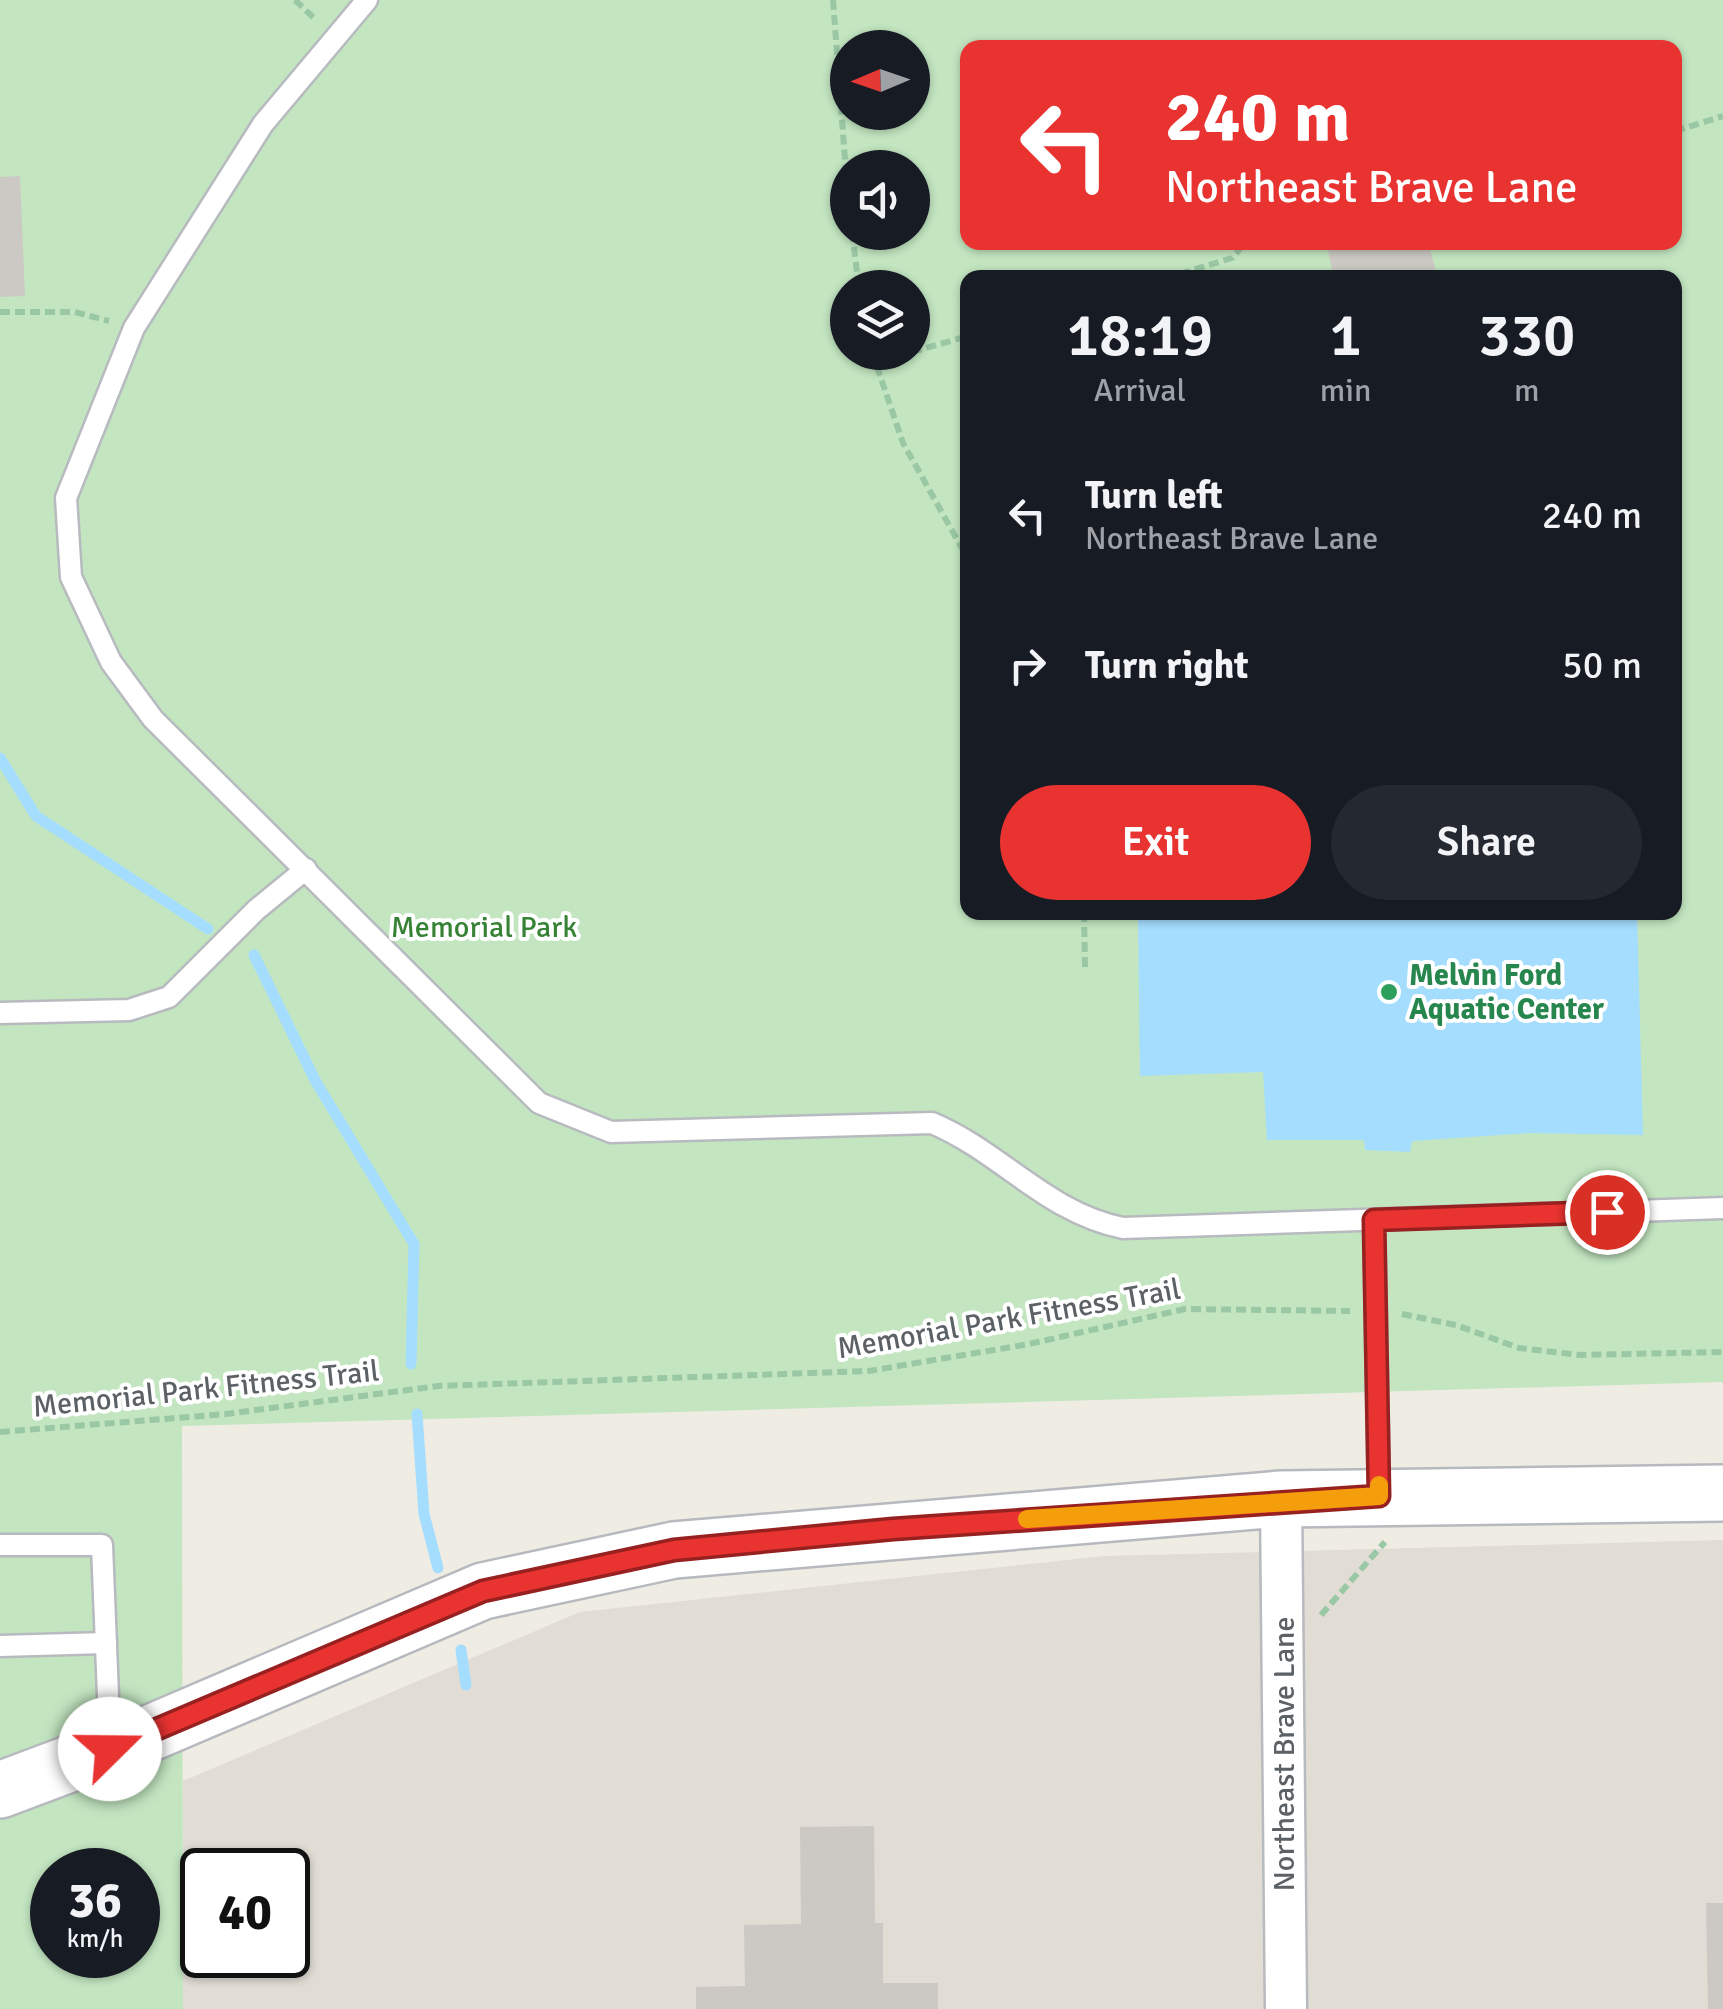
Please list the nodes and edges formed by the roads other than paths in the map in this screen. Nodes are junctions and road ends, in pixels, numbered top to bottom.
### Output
1 (367, 0) edge
2 (306, 869) junction
3 (0, 1013) edge
4 (1723, 1208) edge
5 (1374, 1220) junction
6 (1723, 1493) edge
7 (1379, 1496) junction
8 (1281, 1499) junction
9 (0, 1545) edge
10 (106, 1644) junction
11 (0, 1646) edge
12 (110, 1749) junction
13 (0, 1790) edge
14 (1286, 2009) edge

1 - 2 lane
2 - 3 lane
2 - 5 lane
4 - 5 lane
5 - 7 lane
6 - 7 street
7 - 8 street
8 - 12 street
8 - 14 street, Northeast Brave Lane
9 - 10 lane
10 - 11 lane
10 - 12 lane
12 - 13 street

